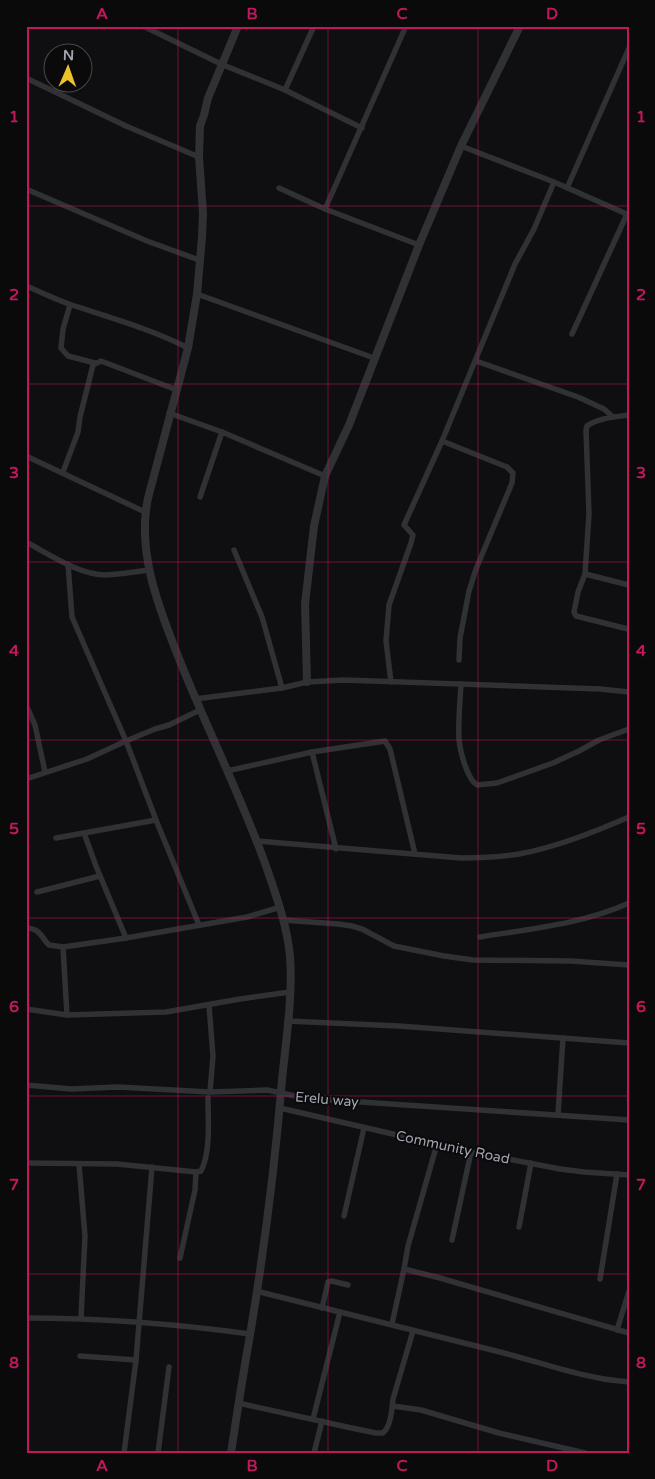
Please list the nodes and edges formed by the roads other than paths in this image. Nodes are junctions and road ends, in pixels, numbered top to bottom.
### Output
1 (143, 26) edge
2 (238, 26) edge
3 (314, 26) edge
4 (406, 26) edge
5 (520, 26) edge
6 (629, 48) edge
7 (221, 64) junction
8 (26, 78) edge
9 (285, 90) junction
10 (362, 128) junction
11 (461, 146) junction
12 (199, 157) junction
13 (554, 182) junction
14 (279, 188) dead end
15 (567, 188) junction
16 (26, 189) edge
17 (326, 209) junction
18 (628, 214) edge
19 (419, 244) junction
20 (200, 260) junction
21 (26, 286) edge
22 (197, 294) junction
23 (70, 304) junction
24 (572, 334) dead end
25 (188, 348) junction
26 (374, 358) junction
27 (476, 361) junction
28 (95, 363) junction
29 (177, 390) junction
30 (169, 413) junction
31 (629, 415) edge
32 (613, 418) junction
33 (222, 432) junction
34 (442, 441) junction
35 (26, 456) edge
36 (63, 472) junction
37 (325, 476) junction
38 (200, 497) dead end
39 (145, 512) junction
40 (26, 542) edge
41 (234, 550) dead end
42 (68, 564) junction
43 (149, 570) junction
44 (585, 574) junction
45 (629, 585) edge
46 (628, 629) edge
47 (458, 660) dead end
48 (307, 682) junction
49 (391, 682) junction
50 (461, 684) junction
51 (282, 688) junction
52 (629, 692) edge
53 (195, 699) junction
54 (26, 705) edge
55 (200, 710) junction
56 (629, 729) edge
57 (126, 740) junction
58 (312, 752) junction
59 (227, 771) junction
60 (45, 772) junction
61 (26, 779) edge
62 (629, 817) edge
63 (156, 820) junction
64 (84, 833) junction
65 (56, 838) dead end
66 (257, 842) junction
67 (336, 849) junction
68 (415, 854) junction
69 (100, 876) junction
70 (37, 892) dead end
71 (629, 903) edge
72 (281, 907) junction
73 (283, 920) junction
74 (199, 925) junction
75 (26, 928) edge
76 (480, 937) dead end
77 (126, 938) junction
78 (63, 947) junction
79 (629, 964) edge
80 (290, 992) junction
81 (209, 1005) junction
82 (26, 1009) edge
83 (67, 1015) junction
84 (287, 1021) junction
85 (563, 1038) junction
86 (629, 1043) edge
87 (26, 1085) edge
88 (281, 1094) junction
89 (209, 1095) junction
90 (280, 1108) junction
91 (558, 1114) junction
92 (629, 1120) edge
93 (364, 1128) junction
94 (437, 1144) junction
95 (472, 1152) junction
96 (26, 1162) edge
97 (530, 1163) junction
98 (79, 1164) junction
99 (152, 1167) junction
100 (196, 1172) junction
101 (617, 1174) junction
102 (629, 1175) edge
103 (344, 1216) dead end
104 (519, 1227) dead end
105 (452, 1240) dead end
106 (180, 1258) dead end
107 (404, 1269) junction
108 (600, 1279) dead end
109 (348, 1285) dead end
110 (256, 1291) junction
111 (629, 1291) edge
112 (322, 1308) junction
113 (340, 1312) junction
114 (26, 1318) edge
115 (81, 1318) junction
116 (140, 1322) junction
117 (392, 1324) junction
118 (413, 1330) junction
119 (617, 1330) junction
120 (629, 1333) edge
121 (250, 1334) junction
122 (80, 1356) dead end
123 (136, 1360) junction
124 (169, 1367) dead end
125 (629, 1382) edge
126 (238, 1402) junction
127 (393, 1406) junction
128 (313, 1419) junction
129 (322, 1421) junction
130 (124, 1453) edge
131 (158, 1453) edge
132 (231, 1453) edge
133 (314, 1453) edge
134 (585, 1453) edge

1 - 7 street
2 - 7 street
3 - 9 street
4 - 10 street
5 - 11 street
6 - 15 street
7 - 9 street
7 - 12 street
8 - 12 street
9 - 10 street
10 - 17 street
11 - 13 street
11 - 19 street
12 - 20 street
13 - 15 street
13 - 27 street
14 - 17 street
15 - 18 street
16 - 20 street
17 - 19 street
18 - 24 street
19 - 26 street
20 - 22 street
21 - 23 street
22 - 25 street
22 - 26 street
23 - 25 street
23 - 28 street
25 - 29 street
26 - 37 street
27 - 32 street
27 - 34 street
28 - 29 street
28 - 36 street
29 - 30 street
30 - 33 street
30 - 39 street
31 - 32 street
32 - 44 street
33 - 37 street
33 - 38 street
34 - 47 street
34 - 49 street
35 - 36 street
36 - 39 street
37 - 48 street
39 - 43 street
40 - 42 street
41 - 51 street
42 - 43 street
42 - 57 street
43 - 53 street
44 - 45 street
44 - 46 street
48 - 49 street
48 - 51 street
49 - 50 street
50 - 52 street
50 - 56 street
51 - 53 street
53 - 55 street
54 - 60 street
55 - 57 street
55 - 59 street
57 - 60 street
57 - 63 street
58 - 59 street
58 - 67 street
58 - 68 street
59 - 66 street
60 - 61 street
62 - 68 street
63 - 64 street
63 - 74 street
64 - 65 street
64 - 69 street
66 - 67 street
66 - 72 street
67 - 68 street
69 - 70 street
69 - 77 street
71 - 76 street
72 - 73 street
72 - 74 street
73 - 79 street
73 - 80 street
74 - 77 street
75 - 78 street
77 - 78 street
78 - 83 street
80 - 81 street
80 - 84 street
81 - 83 street
81 - 89 street
82 - 83 street
84 - 85 street
84 - 88 street
85 - 86 street
85 - 91 street
87 - 89 street, Erelu way
88 - 89 street, Erelu way
88 - 90 street
88 - 91 street, Erelu way
89 - 100 street
90 - 93 street, Community Road
90 - 110 street
91 - 92 street, Erelu way
93 - 94 street, Community Road
93 - 103 street
94 - 95 street, Community Road
94 - 107 street
95 - 97 street, Community Road
95 - 105 street
96 - 98 street
97 - 101 street, Community Road
97 - 104 street
98 - 99 street
98 - 115 street
99 - 100 street
99 - 116 street
100 - 106 street
101 - 102 street, Community Road
101 - 108 street
107 - 117 street
107 - 119 street
109 - 112 street
110 - 112 street
110 - 121 street
111 - 119 street
112 - 113 street
113 - 117 street
113 - 128 street
114 - 115 street
115 - 116 street
116 - 121 street
116 - 123 street
117 - 118 street
118 - 125 street
118 - 127 street
119 - 120 street
121 - 126 street
122 - 123 street
123 - 130 street
124 - 131 street
126 - 128 street
126 - 132 street
127 - 129 street
127 - 134 street
128 - 129 street
129 - 133 street

